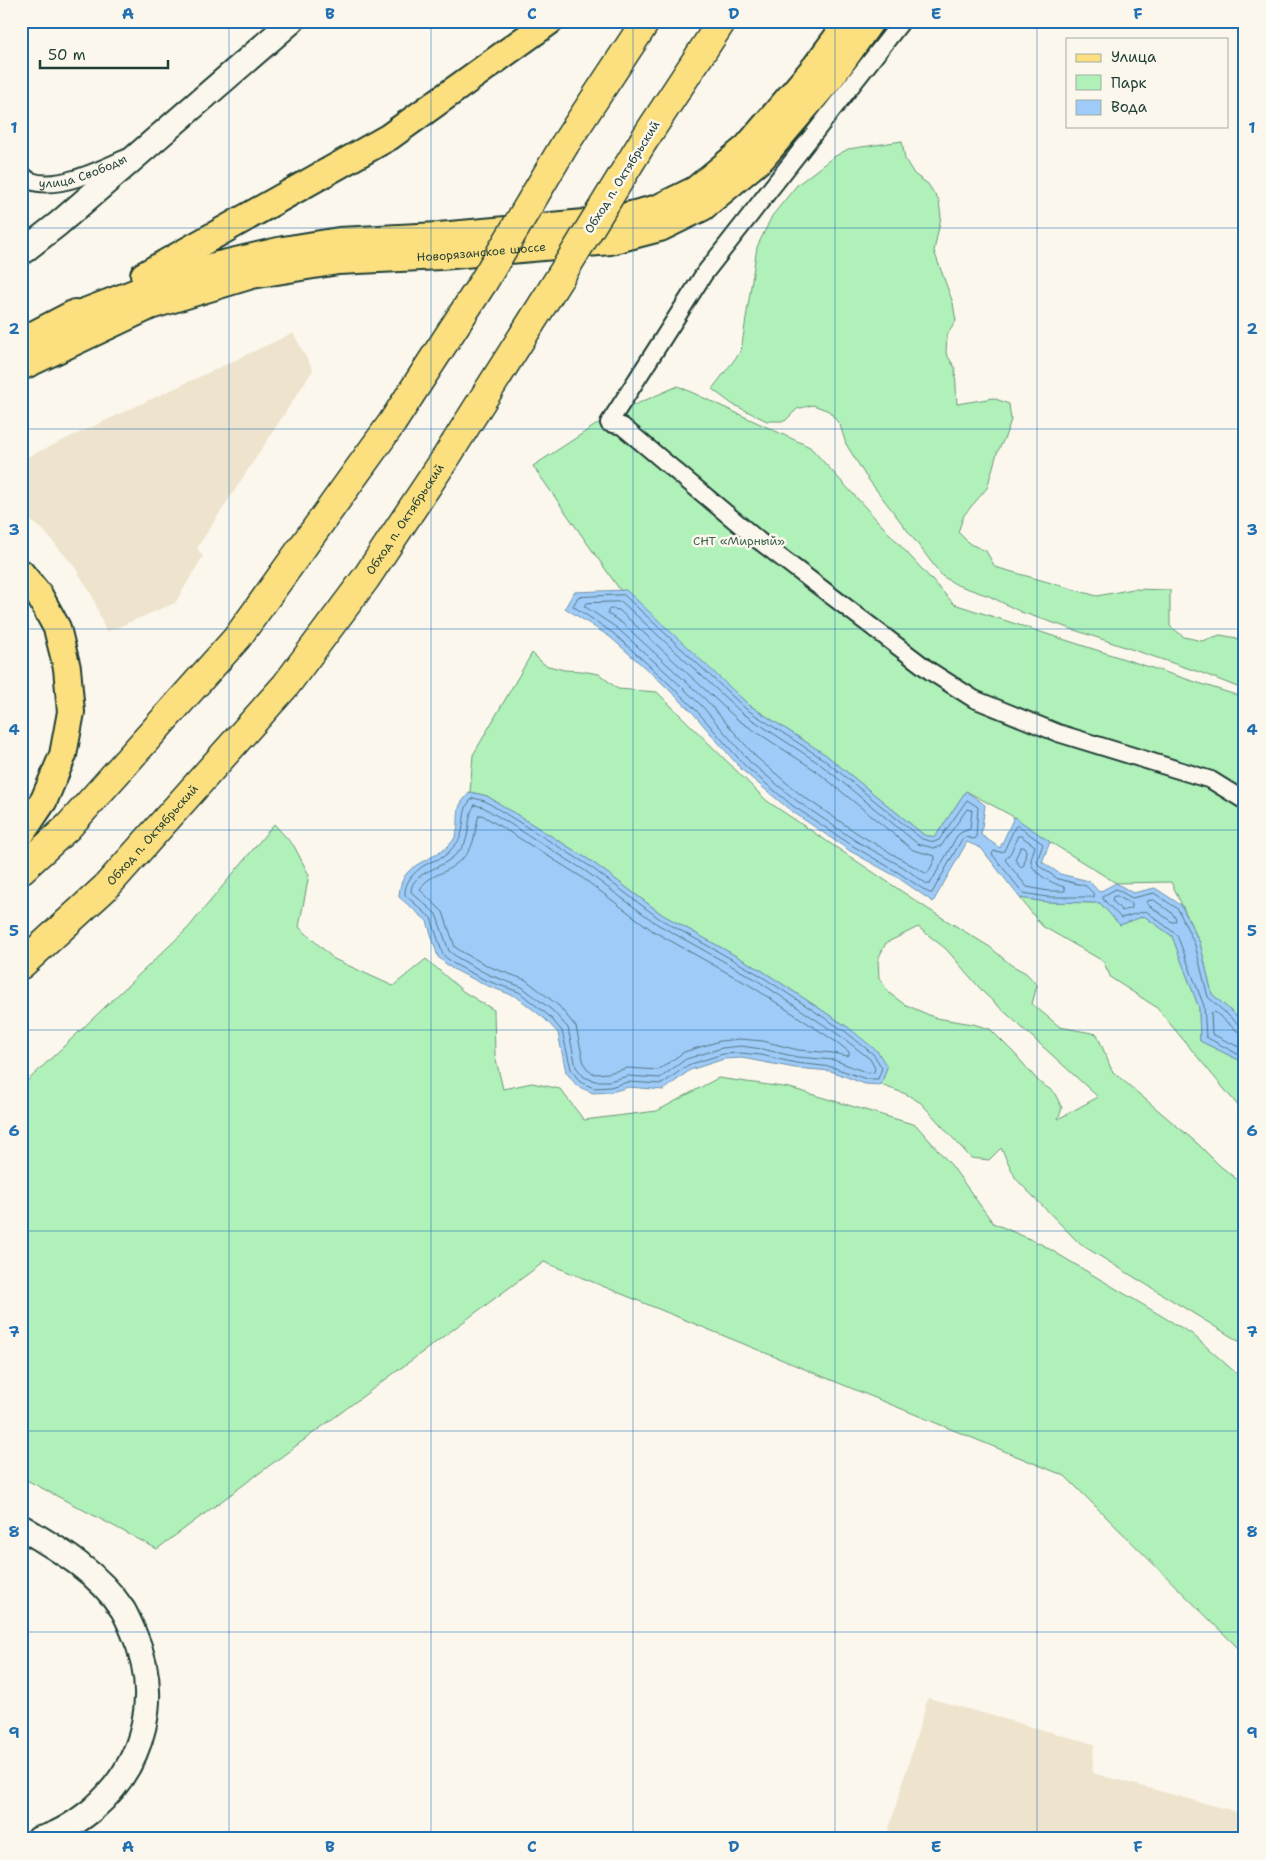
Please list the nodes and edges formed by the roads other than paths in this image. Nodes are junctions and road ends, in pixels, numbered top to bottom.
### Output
1 (292, 21) edge
2 (550, 21) edge
3 (646, 21) edge
4 (722, 21) edge
5 (849, 21) edge
6 (871, 21) edge
7 (902, 21) edge
8 (144, 150) junction
9 (21, 174) edge
10 (21, 253) edge
11 (61, 321) junction
12 (21, 341) edge
13 (21, 367) edge
14 (21, 573) edge
15 (1245, 802) edge
16 (21, 834) edge
17 (21, 870) edge
18 (21, 965) edge
19 (21, 1527) edge
20 (39, 1839) edge

1 - 8 main road
2 - 11 main road
3 - 17 highway, bridge
4 - 18 highway, Обход п. Октябрьский, bridge
5 - 11 main road
6 - 13 main road, Новорязанское шоссе
7 - 15 street
8 - 9 street, улица Свободы
8 - 10 main road
11 - 12 main road
14 - 16 main road
19 - 20 main road

